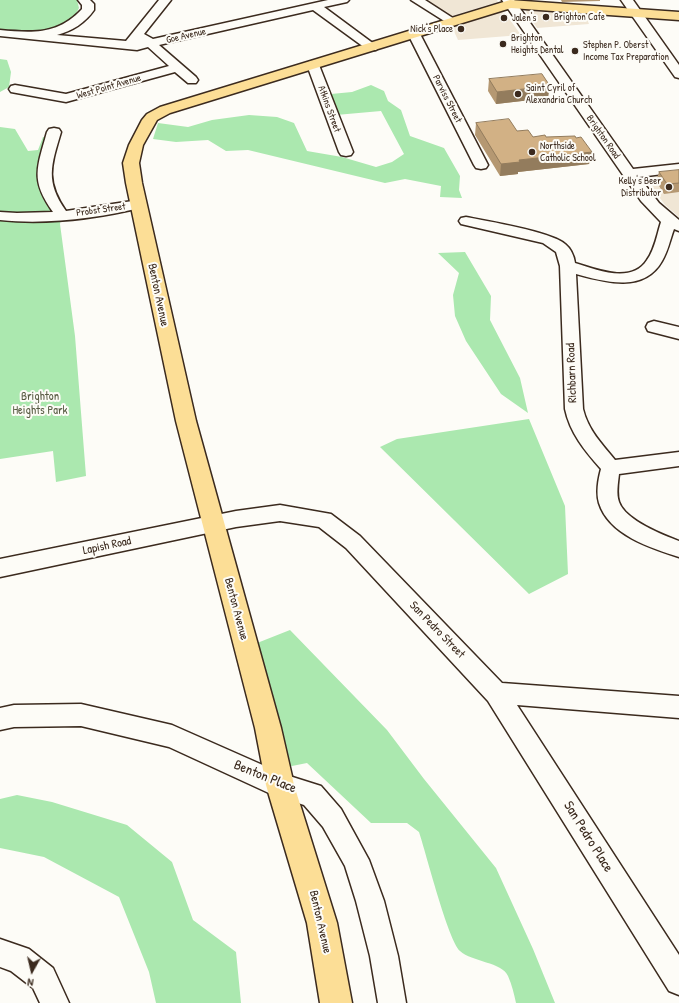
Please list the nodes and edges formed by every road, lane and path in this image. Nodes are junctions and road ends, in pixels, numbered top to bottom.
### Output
1 (84, 0) edge
2 (164, 0) edge
3 (343, 0) edge
4 (417, 0) edge
5 (627, 0) edge
6 (509, 2) edge
7 (299, 5) edge
8 (315, 6) junction
9 (636, 13) junction
10 (679, 16) edge
11 (453, 22) junction
12 (0, 33) edge
13 (139, 33) junction
14 (414, 34) junction
15 (28, 36) junction
16 (151, 44) junction
17 (129, 46) junction
18 (372, 47) junction
19 (313, 65) junction
20 (178, 67) junction
21 (679, 74) edge
22 (192, 80) dead end
23 (15, 89) dead end
24 (54, 132) dead end
25 (346, 152) dead end
26 (481, 165) dead end
27 (679, 168) edge
28 (629, 174) junction
29 (139, 204) junction
30 (62, 215) junction
31 (0, 216) edge
32 (466, 221) dead end
33 (674, 223) edge
34 (568, 266) junction
35 (654, 327) dead end
36 (679, 333) edge
37 (679, 459) edge
38 (611, 468) junction
39 (213, 524) junction
40 (679, 549) edge
41 (0, 563) edge
42 (0, 568) edge
43 (496, 693) junction
44 (679, 707) edge
45 (0, 719) edge
46 (280, 785) junction
47 (0, 953) edge
48 (679, 981) edge
49 (55, 1003) edge
50 (336, 1003) edge
51 (392, 1003) edge

1 - 15 street
2 - 13 street
3 - 8 street, Goe Avenue
4 - 11 street
5 - 9 street
6 - 9 main road, Benton Avenue
6 - 11 main road, Benton Avenue
6 - 28 street, Brighton Road
7 - 8 street, Goe Avenue
7 - 16 street, Goe Avenue
8 - 18 street
9 - 10 main road, Benton Avenue
9 - 21 street
11 - 14 main road, Benton Avenue
12 - 15 street
13 - 16 street
13 - 17 street
14 - 18 main road, Benton Avenue
14 - 26 street, Parviss Street
15 - 17 street, Goe Avenue
16 - 17 street, Goe Avenue
16 - 20 street
18 - 19 main road, Benton Avenue
19 - 25 street, Atkins Street
19 - 29 main road, Benton Avenue
20 - 22 street
20 - 23 street, West Point Avenue
24 - 30 street
27 - 28 street
28 - 33 street, Brighton Road
29 - 30 street, Probst Street
29 - 39 main road, Benton Avenue
30 - 31 street, Probst Street
32 - 34 street, Richbarn Road
33 - 34 street
34 - 38 street, Richbarn Road
35 - 36 street
37 - 38 street
38 - 40 street
39 - 42 street, Lapish Road
39 - 43 street, San Pedro Street
39 - 46 main road, Benton Avenue
41 - 42 street
43 - 44 street
43 - 48 street, San Pedro Place
45 - 46 street, Benton Place
46 - 50 main road, Benton Avenue
46 - 51 street, Benton Place
47 - 49 street

